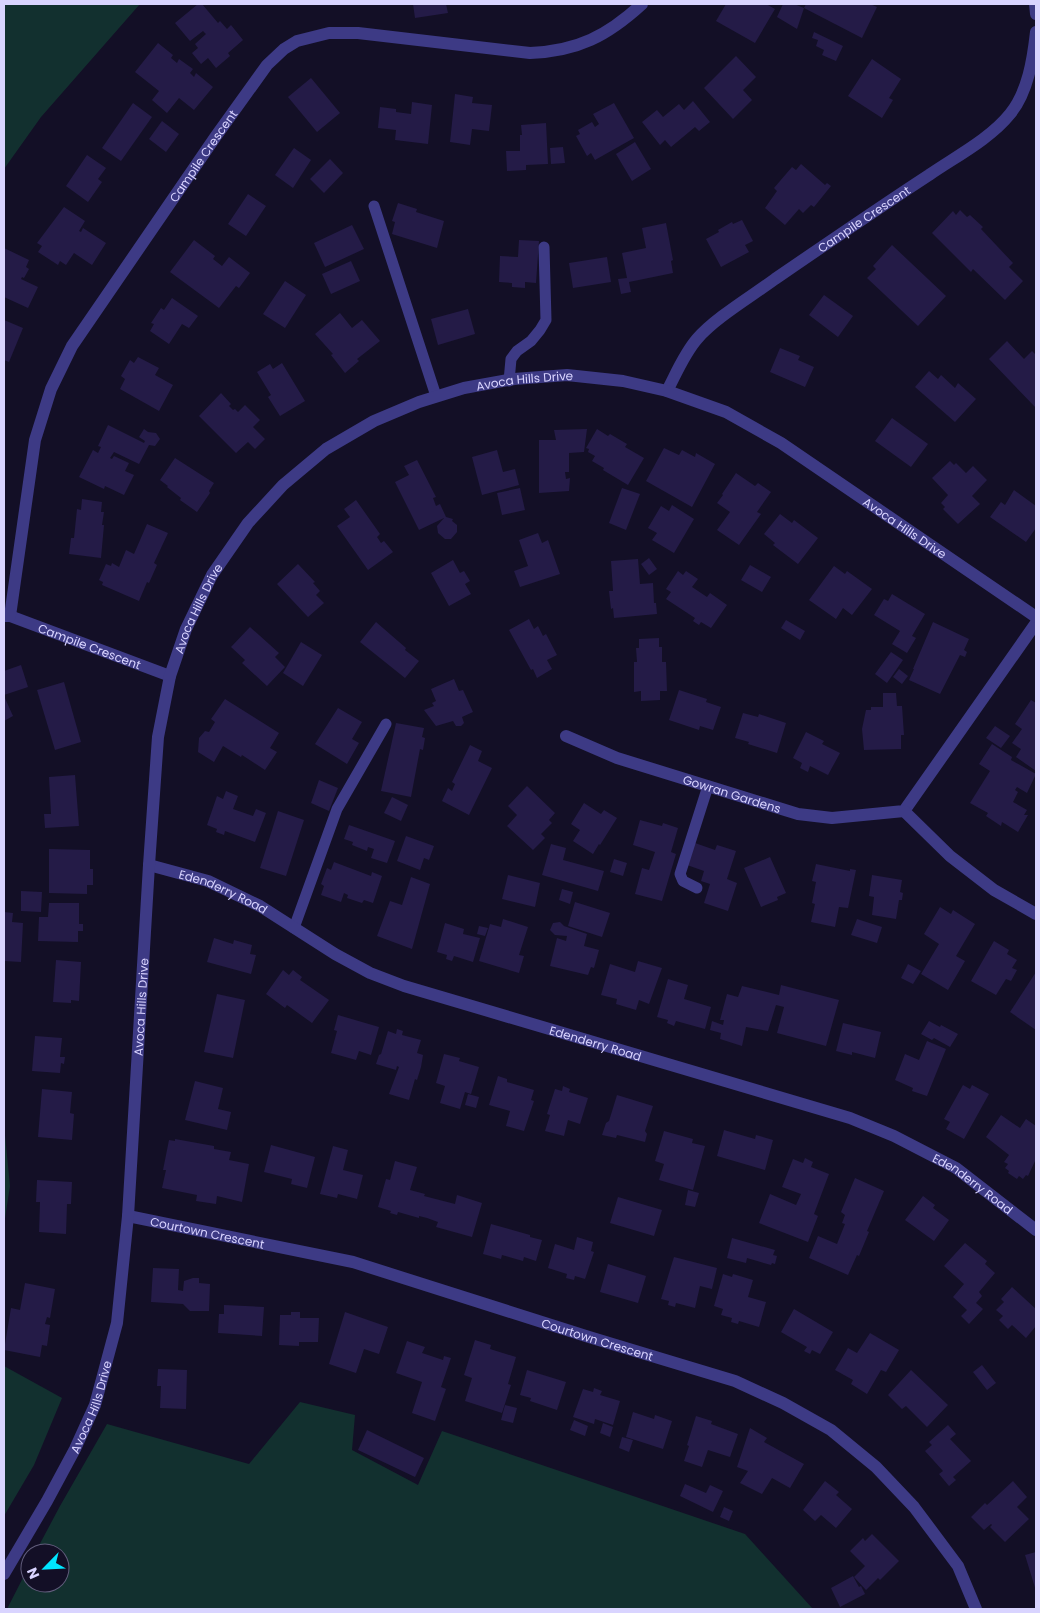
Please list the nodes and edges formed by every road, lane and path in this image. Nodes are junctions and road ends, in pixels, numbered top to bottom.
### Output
1 (642, 4) edge
2 (1035, 4) edge
3 (1036, 14) edge
4 (1036, 32) edge
5 (374, 206) dead end
6 (544, 247) dead end
7 (509, 381) junction
8 (667, 391) junction
9 (436, 396) junction
10 (7, 616) edge
11 (1036, 616) edge
12 (1036, 623) edge
13 (170, 676) junction
14 (386, 724) dead end
15 (566, 736) dead end
16 (708, 786) junction
17 (904, 810) junction
18 (149, 865) junction
19 (696, 888) dead end
20 (1036, 914) edge
21 (294, 928) junction
22 (128, 1216) junction
23 (1036, 1230) edge
24 (4, 1574) edge
25 (976, 1609) edge

1 - 10 street, Campile Crescent
2 - 3 street
4 - 8 street, Campile Crescent
5 - 9 lane
6 - 7 lane
7 - 8 street, Avoca Hills Drive
7 - 9 street, Avoca Hills Drive
8 - 11 street, Avoca Hills Drive
9 - 13 street, Avoca Hills Drive
10 - 13 street, Campile Crescent
12 - 17 street
13 - 18 street, Avoca Hills Drive
14 - 21 lane
15 - 16 street, Gowran Gardens
16 - 17 street, Gowran Gardens
16 - 19 lane
17 - 20 street
18 - 21 street, Edenderry Road
18 - 22 street, Avoca Hills Drive
21 - 23 street, Edenderry Road
22 - 24 street, Avoca Hills Drive
22 - 25 street, Courtown Crescent

